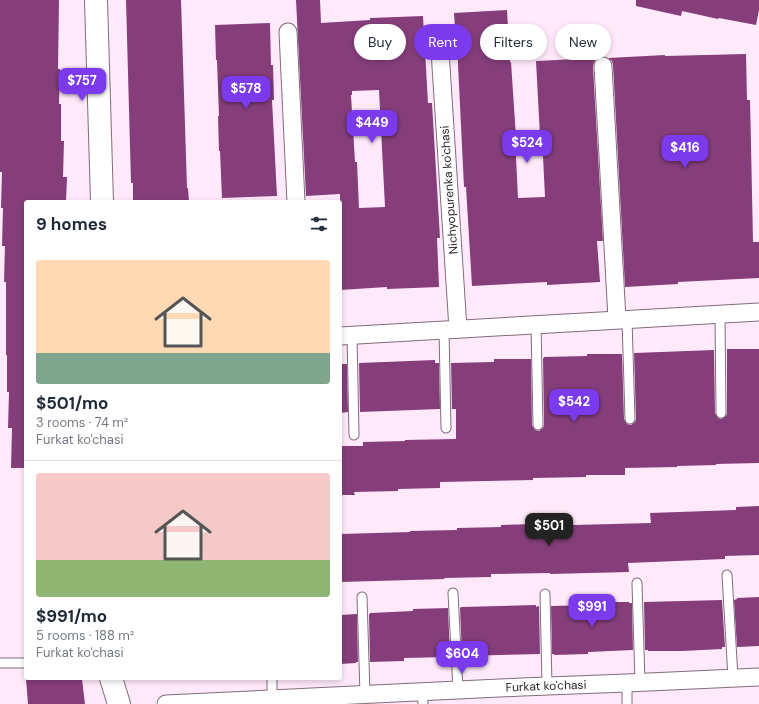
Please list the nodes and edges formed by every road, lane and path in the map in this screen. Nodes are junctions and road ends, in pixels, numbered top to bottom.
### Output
1 (96, 0) edge
2 (288, 32) dead end
3 (440, 60) edge
4 (603, 66) dead end
5 (102, 200) edge
6 (296, 200) edge
7 (759, 312) edge
8 (720, 314) junction
9 (622, 319) junction
10 (536, 324) junction
11 (451, 329) junction
12 (346, 335) edge
13 (721, 413) dead end
14 (630, 419) dead end
15 (538, 425) dead end
16 (446, 428) dead end
17 (354, 435) dead end
18 (728, 576) dead end
19 (637, 584) dead end
20 (452, 593) dead end
21 (545, 594) dead end
22 (362, 597) dead end
23 (0, 663) edge
24 (24, 663) edge
25 (759, 677) edge
26 (733, 678) junction
27 (112, 680) edge
28 (272, 680) edge
29 (633, 683) junction
30 (547, 686) junction
31 (458, 690) junction
32 (365, 694) junction
33 (423, 698) edge
34 (272, 699) junction
35 (119, 704) edge
36 (166, 704) edge
37 (627, 704) edge

1 - 5 street
2 - 6 street
3 - 11 street, Nichyopurenka ko'chasi
4 - 9 street
7 - 8 street
8 - 9 street
8 - 13 lane
9 - 10 street
9 - 14 lane
10 - 11 street
10 - 15 lane
11 - 12 street
11 - 16 lane
12 - 17 lane
18 - 26 lane
19 - 29 lane
20 - 31 lane
21 - 30 lane
22 - 32 lane
23 - 24 lane
25 - 26 street, Furkat ko'chasi
26 - 29 street, Furkat ko'chasi
27 - 35 street
28 - 34 lane
29 - 30 street, Furkat ko'chasi
29 - 37 lane
30 - 31 street, Furkat ko'chasi
31 - 33 street, Furkat ko'chasi
32 - 33 street, Furkat ko'chasi
32 - 34 street, Furkat ko'chasi
34 - 36 street, Furkat ko'chasi

